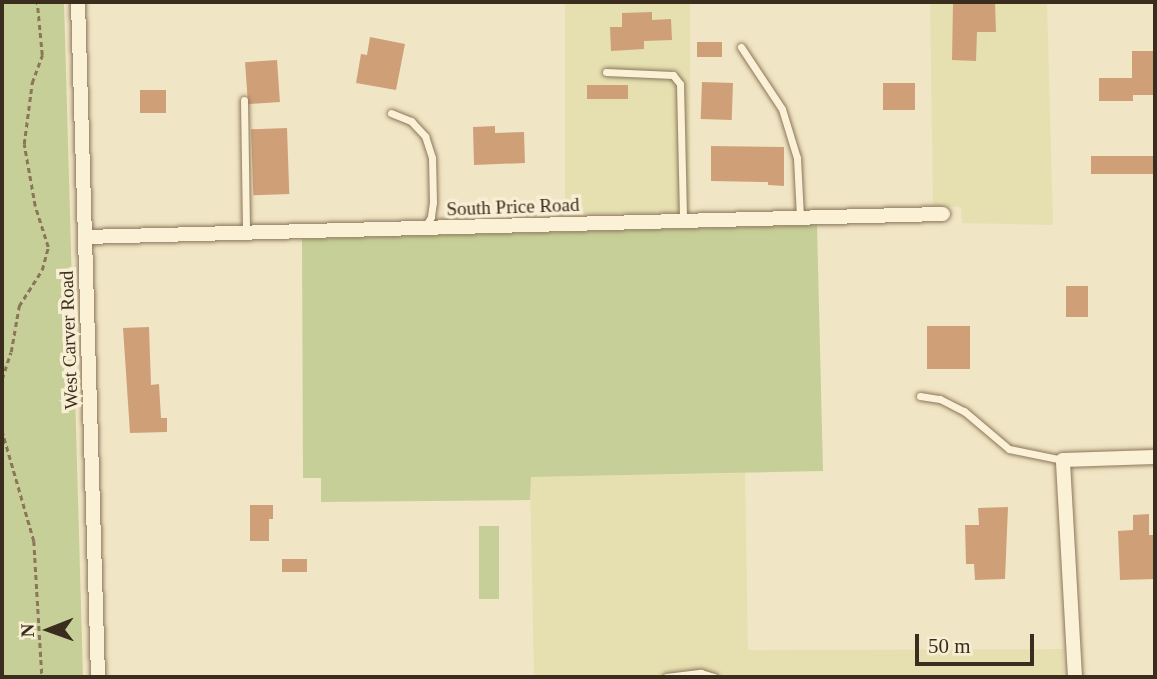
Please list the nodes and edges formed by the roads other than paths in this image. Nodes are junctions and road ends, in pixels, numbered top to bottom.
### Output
1 (79, 2) edge
2 (741, 47) dead end
3 (606, 72) dead end
4 (244, 100) dead end
5 (391, 113) dead end
6 (943, 215) dead end
7 (800, 218) junction
8 (683, 221) junction
9 (424, 228) junction
10 (246, 233) junction
11 (85, 237) junction
12 (920, 396) dead end
13 (1155, 457) edge
14 (1063, 460) junction
15 (99, 677) edge
16 (666, 677) edge
17 (714, 677) edge
18 (1075, 677) edge

1 - 11 street, West Carver Road
2 - 7 lane
3 - 8 lane
4 - 10 lane
5 - 9 lane
6 - 7 street, South Price Road
7 - 8 street, South Price Road
8 - 9 street, South Price Road
9 - 10 street, South Price Road
10 - 11 street, South Price Road
11 - 15 street, West Carver Road
12 - 14 lane
13 - 14 street
14 - 18 street
16 - 17 lane

